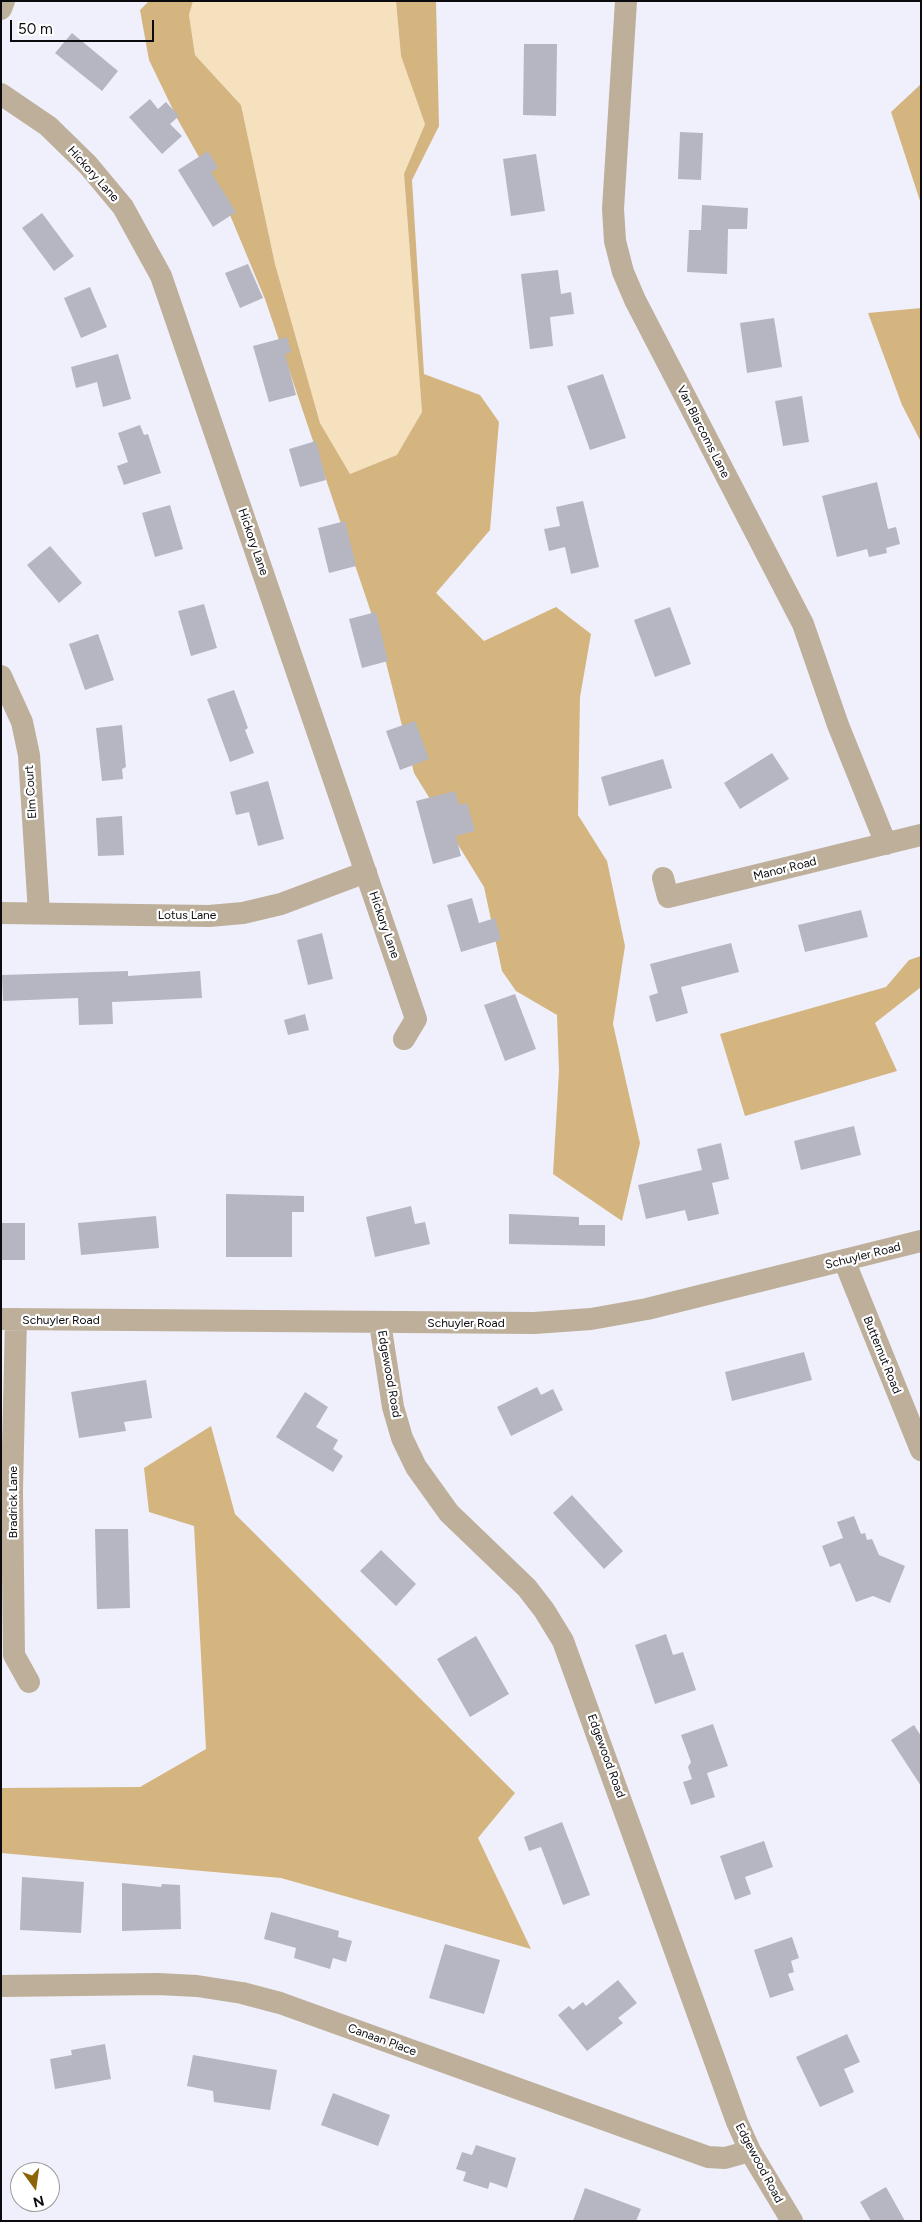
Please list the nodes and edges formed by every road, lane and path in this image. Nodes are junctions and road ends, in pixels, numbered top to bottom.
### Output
1 (4, 1) edge
2 (626, 1) edge
3 (1, 9) edge
4 (1, 94) edge
5 (1, 676) edge
6 (921, 835) edge
7 (886, 844) junction
8 (366, 872) junction
9 (663, 878) dead end
10 (1, 913) edge
11 (38, 913) junction
12 (404, 1039) dead end
13 (921, 1241) edge
14 (844, 1260) junction
15 (9, 1319) edge
16 (380, 1322) junction
17 (921, 1450) edge
18 (29, 1682) dead end
19 (1, 1986) edge
20 (750, 2151) junction
21 (792, 2221) edge

1 - 3 street
2 - 7 street, Van Blarcoms Lane
4 - 8 street, Hickory Lane
5 - 11 street, Elm Court
6 - 7 street, Manor Road
7 - 9 street, Manor Road
8 - 11 street, Lotus Lane
8 - 12 street, Hickory Lane
10 - 11 street, Lotus Lane
13 - 14 street, Schuyler Road
14 - 16 street, Schuyler Road
14 - 17 street, Butternut Road
15 - 16 street, Schuyler Road
15 - 18 street, Bradrick Lane
16 - 20 street, Edgewood Road
19 - 20 street, Canaan Place
20 - 21 street, Edgewood Road

